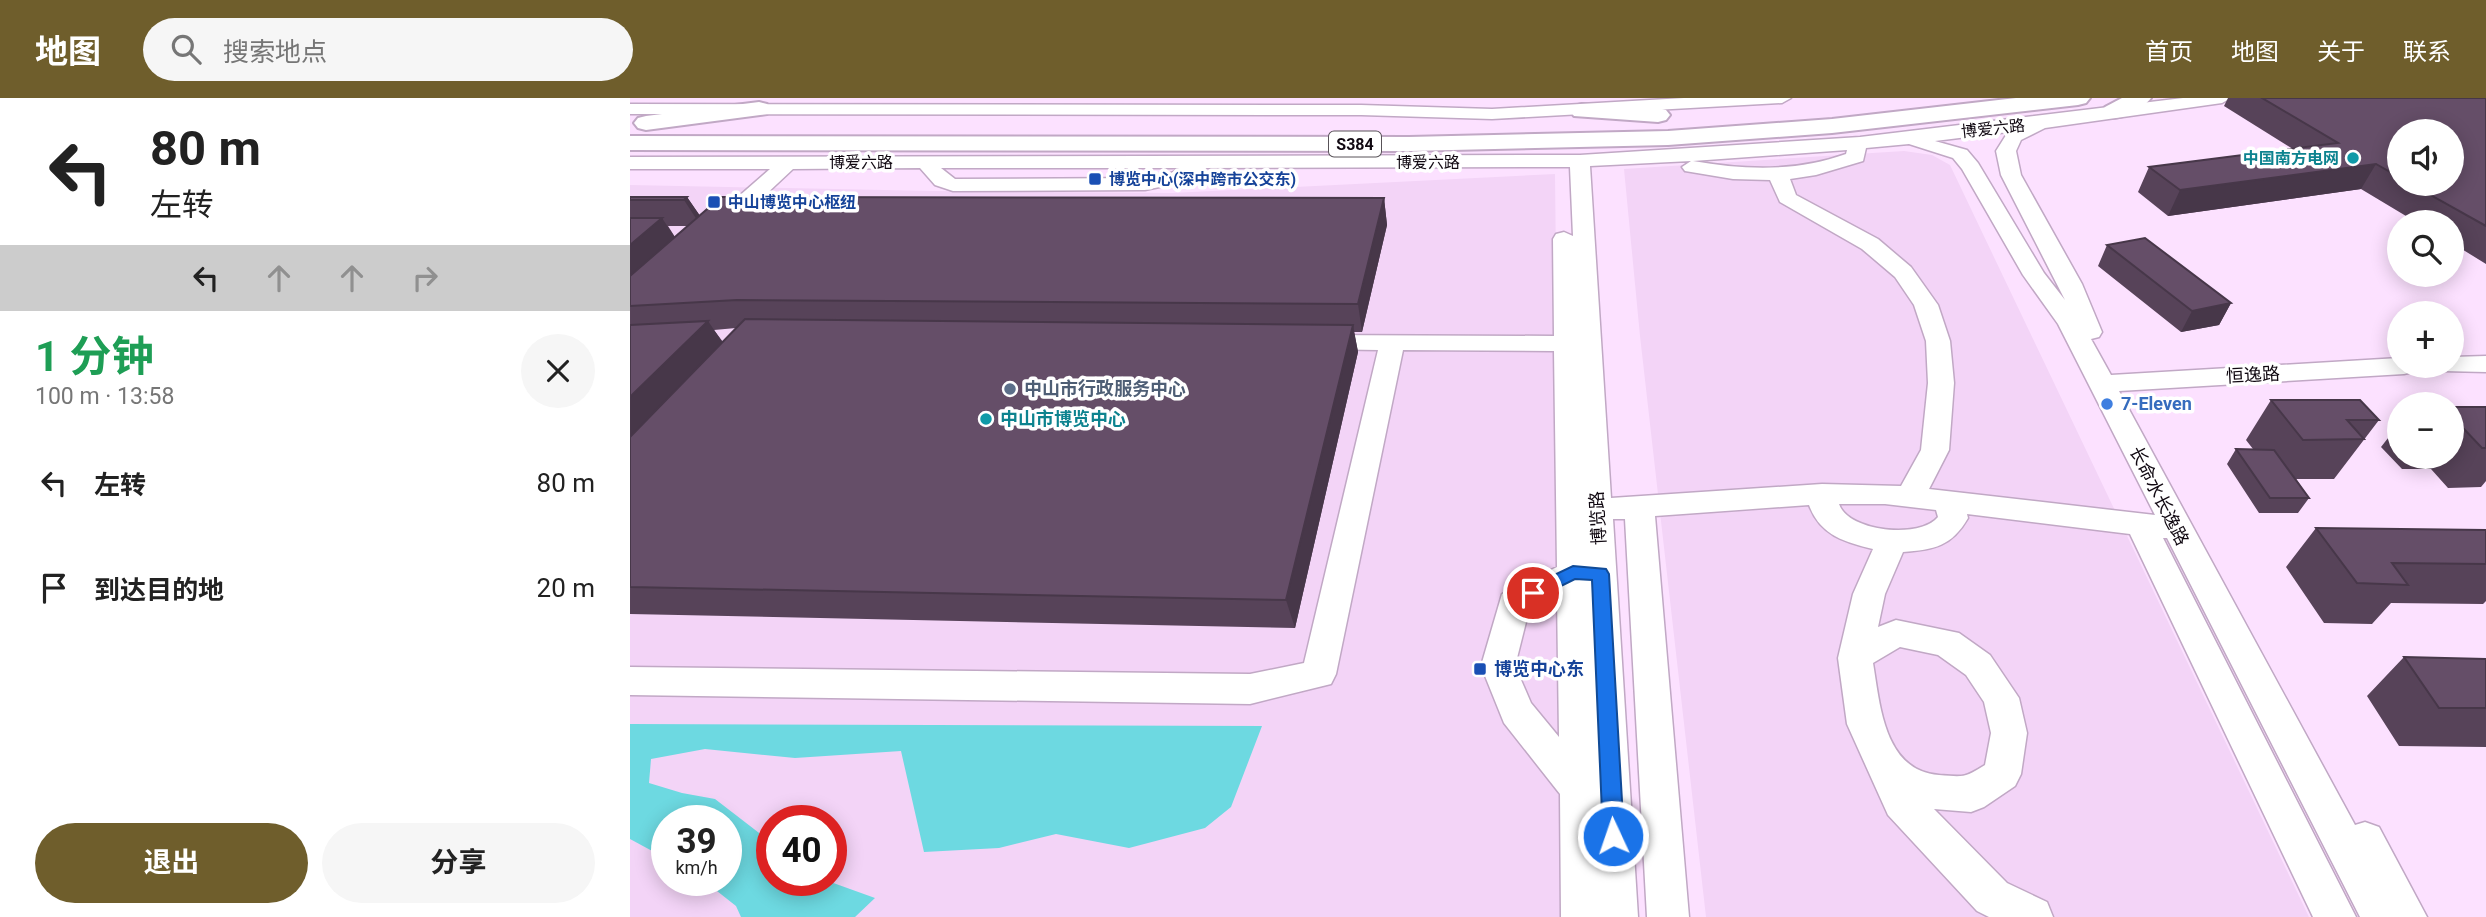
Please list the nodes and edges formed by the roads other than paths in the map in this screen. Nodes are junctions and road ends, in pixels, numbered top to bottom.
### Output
1 (1094, 98) edge
2 (1782, 98) edge
3 (1940, 98) edge
4 (2078, 98) edge
5 (2139, 98) edge
6 (2222, 98) edge
7 (1171, 104) edge
8 (1445, 106) edge
9 (759, 109) junction
10 (630, 110) edge
11 (1079, 110) junction
12 (1582, 111) junction
13 (2113, 112) junction
14 (1706, 118) junction
15 (2040, 123) junction
16 (630, 125) edge
17 (1869, 141) junction
18 (630, 143) edge
19 (1263, 143) junction
20 (1658, 158) junction
21 (1571, 161) junction
22 (789, 162) junction
23 (630, 163) edge
24 (1377, 163) junction
25 (1778, 174) junction
26 (707, 236) edge
27 (1295, 341) edge
28 (1392, 342) junction
29 (1567, 344) junction
30 (2486, 364) edge
31 (2464, 365) edge
32 (2387, 367) edge
33 (2110, 383) junction
34 (1822, 494) junction
35 (1910, 497) junction
36 (1950, 502) junction
37 (1639, 507) junction
38 (1597, 510) junction
39 (2158, 526) junction
40 (1892, 540) junction
41 (1586, 573) junction
42 (1857, 655) junction
43 (630, 681) edge
44 (1883, 764) junction
45 (1578, 788) junction
46 (1582, 917) edge
47 (1617, 917) edge
48 (1668, 917) edge
49 (2032, 917) edge
50 (2334, 917) edge
51 (2382, 917) edge
52 (2406, 917) edge

1 - 11 street
2 - 12 street
3 - 14 highway, 博爱六路 / S384
4 - 19 highway, 博爱六路 / S384
5 - 13 highway
6 - 13 street, 博爱六路
7 - 8 street
7 - 11 street
8 - 12 street
9 - 10 street
9 - 11 street
9 - 16 highway
12 - 14 highway
13 - 15 street, 博爱六路
14 - 16 highway, 博爱六路 / S384
15 - 17 street, 博爱六路
15 - 33 street, 长命水长逸路
17 - 20 street, 博爱六路
17 - 25 street
17 - 33 street, 长命水长逸路
18 - 19 highway, 博爱六路 / S384
19 - 24 highway
20 - 21 street, 博爱六路
20 - 25 street
21 - 24 street, 博爱六路
21 - 29 street, 博览路
21 - 38 street, 博览路
22 - 23 street, 博爱六路
22 - 24 street, 博爱六路
22 - 26 street
25 - 35 street
27 - 28 street
28 - 29 street
28 - 43 street
29 - 41 street, 博览路
30 - 31 street
32 - 33 street, 恒逸路
33 - 39 street, 长命水长逸路
33 - 52 street, 长命水长逸路
34 - 35 street
34 - 37 street
34 - 40 street
35 - 36 street
36 - 39 street
36 - 40 street
37 - 38 street
37 - 48 street
38 - 41 street, 博览路
39 - 50 street
39 - 51 street, 长命水长逸路
40 - 42 street
41 - 45 street, 博览路
41 - 45 street
41 - 47 street, 博览路
42 - 44 street
42 - 44 street
44 - 49 street
45 - 46 street, 博览路

